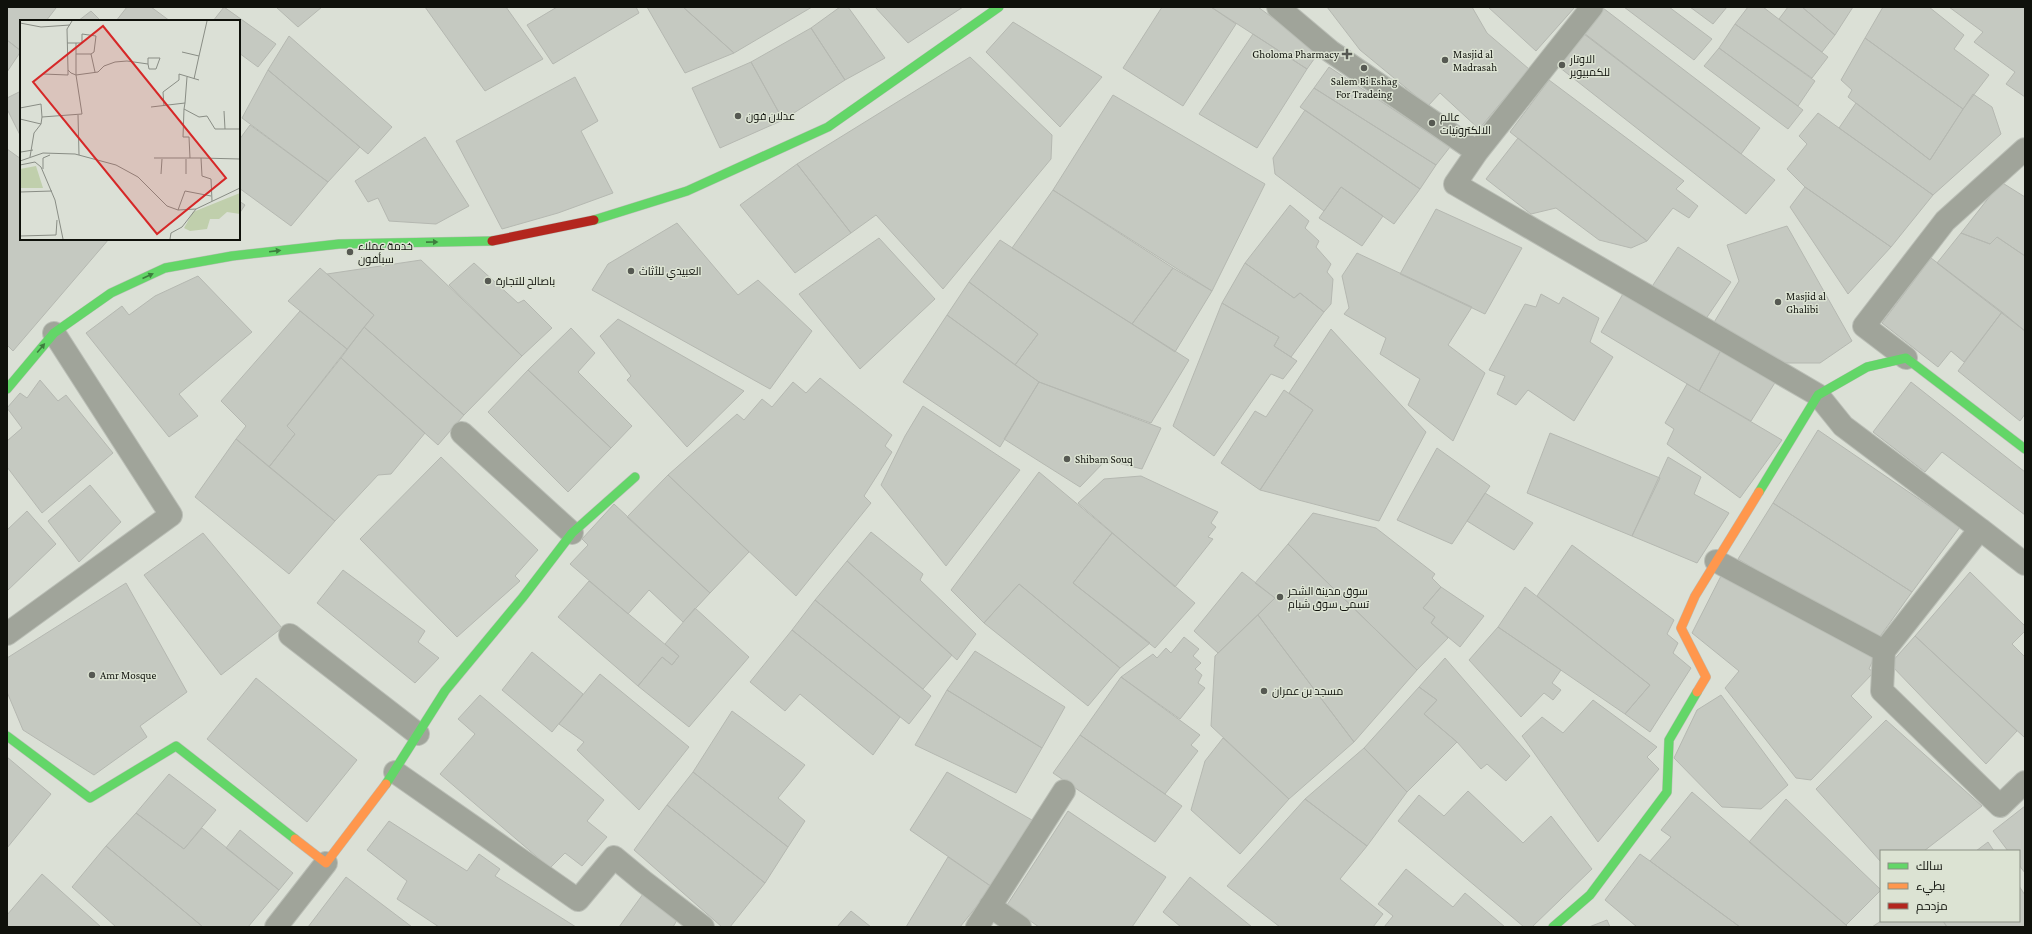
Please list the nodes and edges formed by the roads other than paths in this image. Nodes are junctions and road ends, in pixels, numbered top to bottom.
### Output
1 (999, 7) edge
2 (1278, 7) edge
3 (1592, 7) edge
4 (2025, 149) edge
5 (1477, 152) junction
6 (54, 333) junction
7 (1906, 358) junction
8 (24, 368) junction
9 (7, 380) edge
10 (7, 389) edge
11 (1818, 395) junction
12 (462, 433) dead end
13 (2025, 449) edge
14 (635, 477) dead end
15 (1980, 529) junction
16 (572, 533) junction
17 (1716, 561) junction
18 (2025, 564) edge
19 (7, 634) edge
20 (290, 634) dead end
21 (1884, 651) junction
22 (418, 734) junction
23 (7, 736) edge
24 (395, 772) junction
25 (2025, 782) edge
26 (1064, 791) dead end
27 (326, 863) junction
28 (990, 906) junction
29 (276, 927) edge
30 (703, 927) edge
31 (977, 927) edge
32 (1020, 927) edge
33 (1553, 927) edge

6 -> 1 street
2 - 5 street
3 - 5 street
4 - 7 street
5 - 11 street
8 -> 6 street
6 - 19 street
7 - 11 street
7 - 13 street
8 - 9 street
8 - 10 street
11 - 15 street
11 - 17 street
12 - 16 street
14 - 16 street
15 - 18 street
15 - 21 street
16 - 22 street
17 - 21 street
17 - 33 street
20 - 22 street
21 - 25 street
22 - 24 street
23 - 27 street
24 - 27 street
24 - 30 street
26 - 28 street
27 - 29 street
28 - 31 street
28 - 32 street

